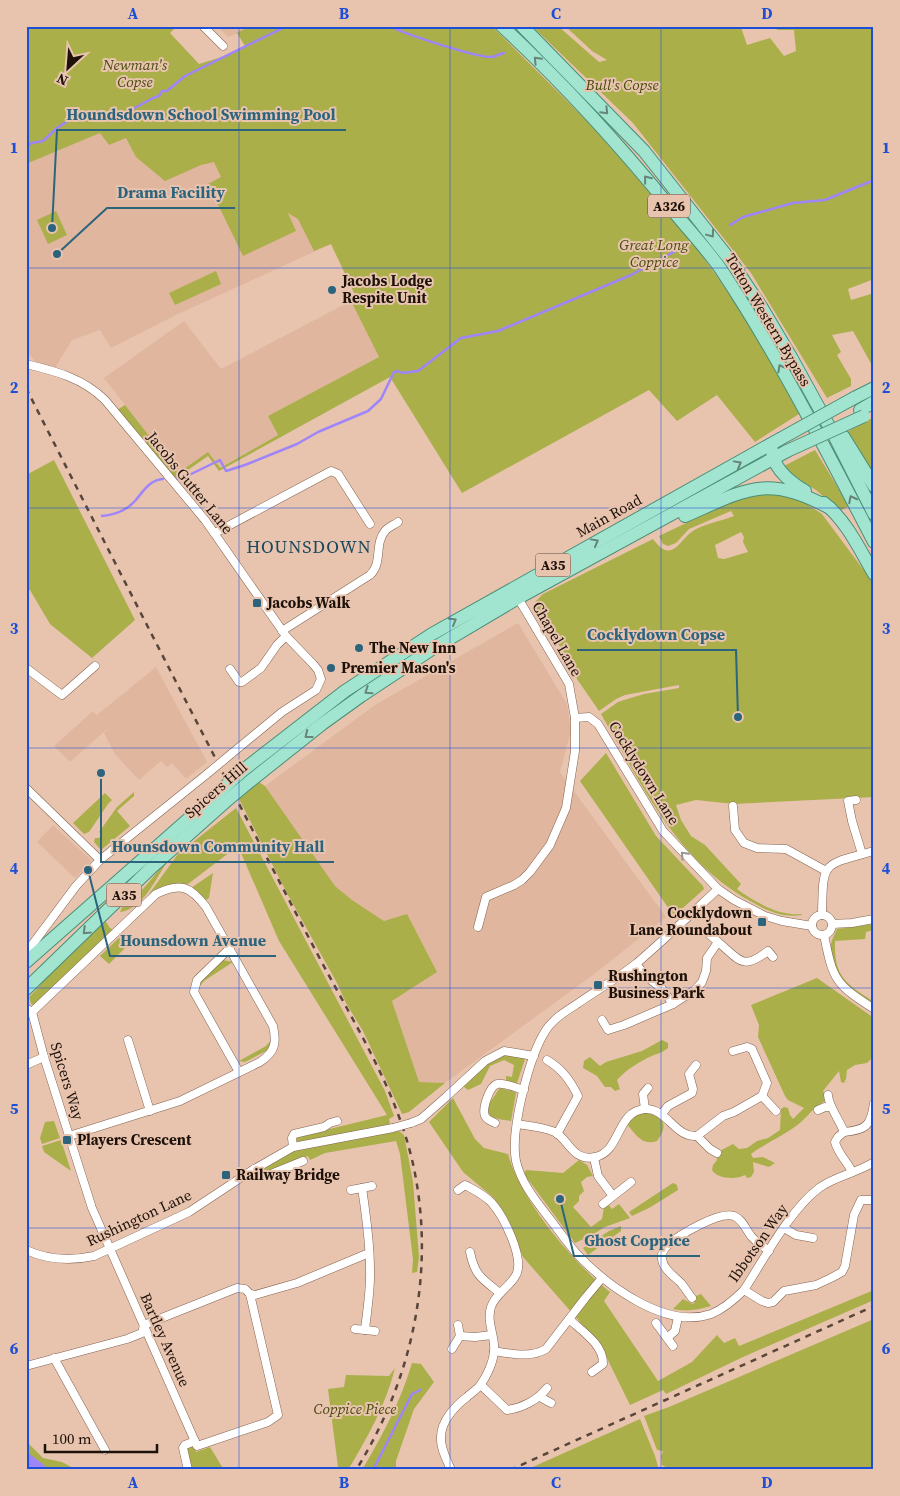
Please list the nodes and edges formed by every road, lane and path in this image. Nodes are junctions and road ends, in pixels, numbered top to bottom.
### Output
1 (203, 26) edge
2 (502, 26) edge
3 (522, 26) edge
4 (222, 46) dead end
5 (791, 357) junction
6 (26, 364) edge
7 (874, 388) edge
8 (874, 402) edge
9 (863, 409) edge
10 (777, 442) junction
11 (773, 458) junction
12 (874, 486) edge
13 (830, 508) junction
14 (874, 514) edge
15 (398, 522) dead end
16 (370, 524) dead end
17 (652, 526) junction
18 (215, 533) junction
19 (874, 542) edge
20 (874, 574) edge
21 (518, 598) junction
22 (284, 633) junction
23 (95, 666) dead end
24 (26, 668) edge
25 (230, 669) dead end
26 (321, 679) joint
27 (339, 695) joint
28 (347, 706) joint
29 (575, 718) junction
30 (245, 777) junction
31 (26, 788) edge
32 (221, 798) junction
33 (856, 800) dead end
34 (733, 806) dead end
35 (874, 851) edge
36 (862, 854) junction
37 (100, 860) junction
38 (826, 871) junction
39 (718, 890) junction
40 (822, 915) junction
41 (874, 919) edge
42 (832, 924) junction
43 (478, 926) dead end
44 (812, 926) junction
45 (708, 934) dead end
46 (824, 935) junction
47 (718, 942) junction
48 (230, 948) junction
49 (26, 953) edge
50 (773, 957) dead end
51 (26, 962) edge
52 (636, 964) junction
53 (26, 989) edge
54 (673, 1004) junction
55 (874, 1009) edge
56 (29, 1010) edge
57 (602, 1020) dead end
58 (128, 1040) dead end
59 (733, 1051) dead end
60 (44, 1056) junction
61 (534, 1056) junction
62 (547, 1060) dead end
63 (26, 1065) edge
64 (696, 1065) dead end
65 (240, 1072) junction
66 (648, 1088) dead end
67 (524, 1090) junction
68 (828, 1095) dead end
69 (762, 1096) junction
70 (874, 1104) edge
71 (831, 1107) junction
72 (645, 1109) junction
73 (818, 1110) dead end
74 (150, 1111) junction
75 (776, 1111) dead end
76 (662, 1114) junction
77 (337, 1122) dead end
78 (495, 1123) dead end
79 (518, 1124) junction
80 (844, 1132) junction
81 (558, 1134) junction
82 (70, 1136) junction
83 (697, 1136) junction
84 (293, 1147) junction
85 (717, 1153) dead end
86 (594, 1158) junction
87 (303, 1161) dead end
88 (874, 1162) edge
89 (254, 1169) junction
90 (852, 1172) junction
91 (631, 1182) dead end
92 (372, 1186) dead end
93 (362, 1188) junction
94 (351, 1190) dead end
95 (458, 1190) dead end
96 (613, 1196) junction
97 (873, 1200) edge
98 (603, 1204) dead end
99 (784, 1228) junction
100 (813, 1238) dead end
101 (26, 1250) edge
102 (110, 1250) junction
103 (769, 1251) junction
104 (470, 1252) dead end
105 (369, 1253) junction
106 (602, 1278) junction
107 (247, 1289) junction
108 (744, 1290) junction
109 (500, 1293) junction
110 (692, 1298) dead end
111 (678, 1317) junction
112 (569, 1319) junction
113 (656, 1324) dead end
114 (144, 1325) junction
115 (458, 1325) dead end
116 (355, 1329) dead end
117 (365, 1330) junction
118 (375, 1332) dead end
119 (492, 1335) junction
120 (460, 1336) junction
121 (667, 1338) junction
122 (673, 1346) dead end
123 (452, 1349) dead end
124 (494, 1351) junction
125 (54, 1358) junction
126 (26, 1366) edge
127 (592, 1372) dead end
128 (481, 1385) junction
129 (547, 1388) dead end
130 (540, 1397) junction
131 (551, 1403) dead end
132 (441, 1434) junction
133 (450, 1438) dead end
134 (196, 1443) junction
135 (105, 1450) dead end
136 (188, 1470) edge
137 (451, 1470) edge

1 - 4 street
19 -> 2 main road, Totton Western Bypass / A326
3 -> 5 main road, Totton Western Bypass / A326
5 - 12 main road
5 - 14 main road, Totton Western Bypass / A326
6 - 18 street, Jacobs Gutter Lane
7 - 9 main road, Main Road / A35
8 - 9 main road, Main Road / A35
9 - 10 main road, Main Road / A35, bridge
9 - 11 main road, Main Road / A35, bridge
10 - 11 main road
27 -> 10 main road, Main Road / A35
11 - 13 main road
11 - 17 main road, Main Road / A35
13 - 17 main road
13 - 20 main road
15 - 22 street
16 - 18 street
17 - 21 main road, Main Road / A35
18 - 22 street, Jacobs Gutter Lane
21 -> 28 main road, Main Road / A35
21 - 29 street, Chapel Lane
22 - 25 street
22 - 26 street, Jacobs Gutter Lane
23 - 24 street
26 - 37 street, Spicers Hill, bridge
27 - 30 main road, Spicers Hill / A35
28 -> 30 main road, Spicers Hill / A35
39 -> 29 street, Cocklydown Lane
29 - 43 street, Chapel Lane
30 - 32 main road, Spicers Hill / A35, bridge
31 - 37 street
32 - 51 main road, Spicers Hill / A35
32 -> 53 main road, Spicers Hill / A35
33 - 36 street
34 - 38 street
35 - 36 street
36 - 38 street
37 - 49 street, Spicers Hill
38 - 40 street
39 - 44 street, Cocklydown Lane
39 - 52 street, Ibbotson Way
40 - 42 street
40 - 44 street
41 - 42 street
42 - 46 street
44 - 46 street
45 - 47 street
46 - 55 street
47 - 50 street
47 - 54 street
48 - 56 street
48 - 65 street
48 - 65 street
52 - 54 street
52 - 61 street, Ibbotson Way
54 - 57 street
56 - 60 street, Spicers Way
58 - 74 street
59 - 69 street
60 - 63 street
60 - 82 street, Spicers Way
61 - 67 street, Ibbotson Way
61 - 84 street, Rushington Lane, bridge
62 - 81 street
64 - 76 street
65 - 74 street
66 - 72 street
67 - 78 street
67 - 79 street, Ibbotson Way
68 - 71 street
69 - 75 street
69 - 83 street
70 - 80 street
71 - 73 street
71 - 80 street
72 - 76 street
72 - 86 street
74 - 82 street
76 - 83 street
77 - 84 street, Rushington Lane
79 - 81 street
79 - 106 street, Ibbotson Way
80 - 90 street
81 - 86 street
82 - 102 street, Spicers Way
83 - 85 street
84 - 89 street, Rushington Lane
86 - 96 street
87 - 89 street
88 - 90 street, Ibbotson Way
89 - 102 street, Rushington Lane
90 - 99 street, Ibbotson Way
91 - 96 street
92 - 93 street
93 - 94 street
93 - 105 street
95 - 109 street
96 - 98 street
97 - 108 street
99 - 100 street
99 - 103 street, Ibbotson Way
101 - 102 street, Rushington Lane
102 - 114 street, Bartley Avenue
103 - 108 street, Ibbotson Way
103 - 110 street
104 - 109 street
105 - 107 street
105 - 117 street
106 - 111 street, Ibbotson Way
106 - 112 street
107 - 114 street
107 - 134 street
108 - 111 street, Ibbotson Way
109 - 119 street
111 - 121 street
112 - 124 street
112 - 127 street
113 - 121 street
114 - 125 street
114 - 134 street, Bartley Avenue
115 - 120 street
116 - 117 street
117 - 118 street
119 - 120 street
119 - 124 street
120 - 123 street
121 - 122 street
124 - 128 street
125 - 126 street
125 - 135 street
128 - 130 street
128 - 132 street
129 - 130 street
130 - 131 street
132 - 133 street
132 - 137 street
134 - 136 street

